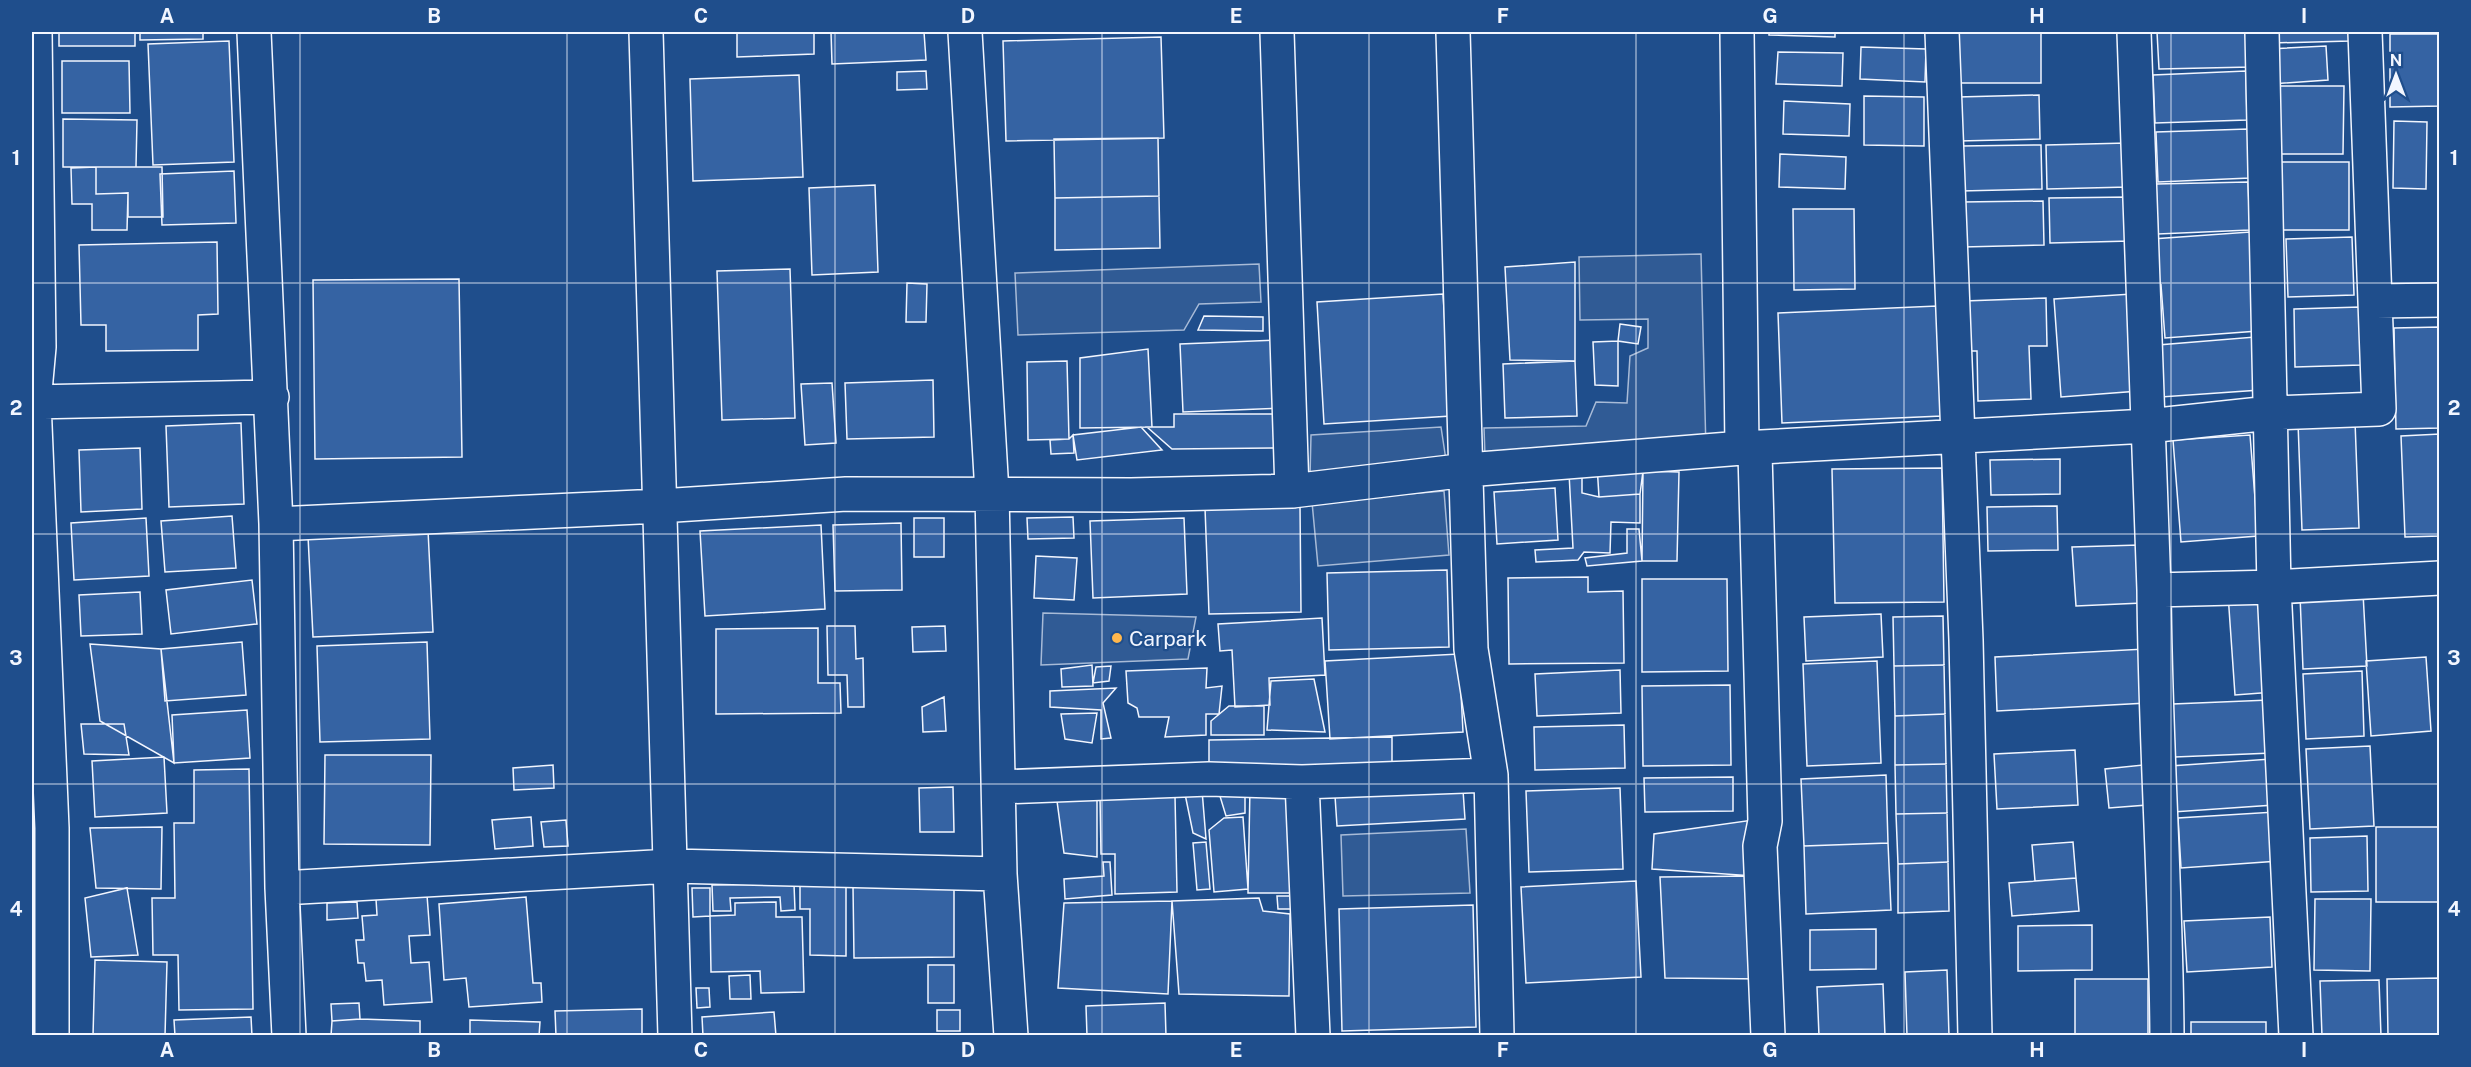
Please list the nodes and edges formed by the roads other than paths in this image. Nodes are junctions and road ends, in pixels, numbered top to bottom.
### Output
1 (35, 32) edge
2 (254, 32) edge
3 (646, 32) edge
4 (965, 32) edge
5 (1276, 32) edge
6 (1430, 32) edge
7 (1454, 32) edge
8 (1737, 32) edge
9 (1942, 32) edge
10 (2134, 32) edge
11 (2262, 32) edge
12 (2365, 32) edge
13 (2439, 300) edge
14 (2376, 301) junction
15 (272, 397) junction
16 (33, 402) edge
17 (2270, 413) junction
18 (2148, 426) junction
19 (1959, 435) junction
20 (1742, 448) junction
21 (1467, 470) junction
22 (1292, 491) junction
23 (993, 493) junction
24 (660, 506) junction
25 (276, 524) junction
26 (2439, 578) edge
27 (2274, 587) junction
28 (2154, 590) junction
29 (1491, 774) junction
30 (1302, 782) junction
31 (1000, 787) junction
32 (670, 866) junction
33 (1000, 874) junction
34 (282, 888) junction
35 (52, 1035) edge
36 (289, 1035) edge
37 (675, 1035) edge
38 (1011, 1035) edge
39 (1313, 1035) edge
40 (1497, 1035) edge
41 (1768, 1035) edge
42 (1976, 1035) edge
43 (2167, 1035) edge
44 (2296, 1035) edge

1 - 16 street
2 - 15 street
3 - 24 street
4 - 23 street
5 - 22 street
6 - 7 street
7 - 21 street
8 - 20 street
9 - 19 street
10 - 18 street
11 - 17 street
12 - 14 street
13 - 14 street
14 - 17 street
15 - 16 street
15 - 25 street
16 - 35 street
17 - 18 street
17 - 27 street
18 - 19 street
18 - 28 street
19 - 20 street
19 - 42 street
20 - 21 street
20 - 41 street
21 - 22 street
21 - 29 street
22 - 23 street
23 - 24 street
23 - 31 street
24 - 25 street
24 - 32 street
25 - 34 street
26 - 27 street
27 - 28 street
27 - 44 street
28 - 43 street
29 - 30 street
29 - 40 street
30 - 31 street
30 - 39 street
31 - 33 street
32 - 33 street
32 - 34 street
32 - 37 street
33 - 38 street
34 - 36 street

